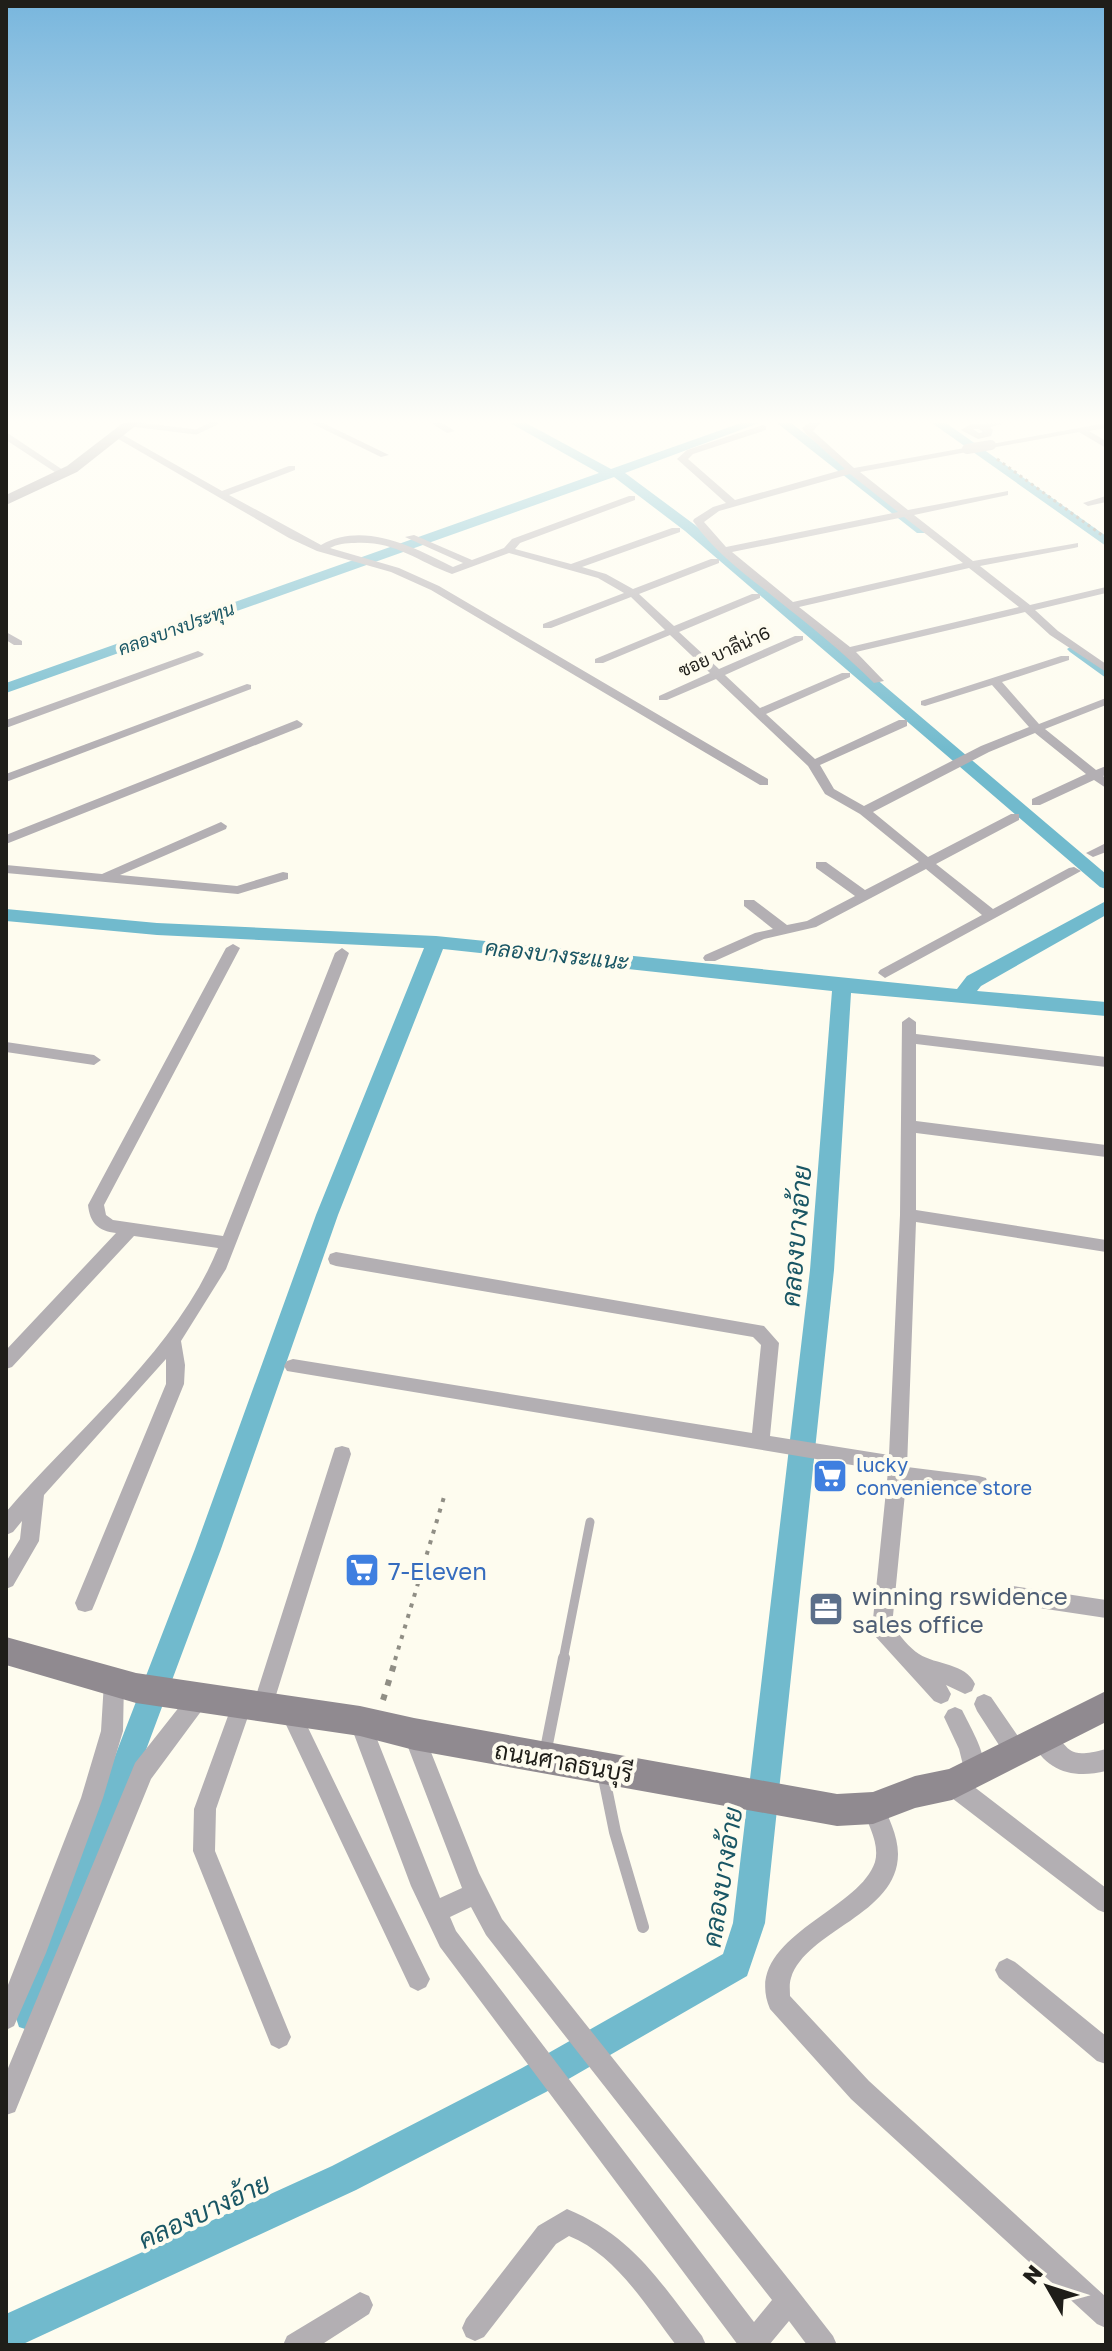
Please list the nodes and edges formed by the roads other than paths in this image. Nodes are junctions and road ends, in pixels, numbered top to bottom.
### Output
1 (292, 533) edge
2 (363, 533) edge
3 (395, 533) edge
4 (538, 533) edge
5 (668, 533) edge
6 (706, 533) edge
7 (807, 533) edge
8 (930, 533) edge
9 (334, 542) junction
10 (1074, 545) dead end
11 (321, 549) junction
12 (508, 550) junction
13 (726, 550) junction
14 (446, 554) junction
15 (432, 560) junction
16 (715, 561) dead end
17 (471, 563) junction
18 (972, 564) junction
19 (573, 567) junction
20 (1106, 590) edge
21 (632, 593) junction
22 (756, 596) dead end
23 (792, 605) junction
24 (1027, 608) junction
25 (547, 626) dead end
26 (673, 629) junction
27 (6, 635) edge
28 (799, 638) dead end
29 (18, 643) dead end
30 (1106, 648) edge
31 (848, 651) junction
32 (1085, 653) junction
33 (198, 654) dead end
34 (1065, 658) dead end
35 (599, 661) dead end
36 (1106, 669) edge
37 (718, 672) junction
38 (846, 675) dead end
39 (994, 680) junction
40 (878, 681) dead end
41 (247, 687) dead end
42 (663, 698) dead end
43 (1106, 701) edge
44 (925, 703) dead end
45 (760, 712) junction
46 (903, 723) dead end
47 (6, 724) edge
48 (297, 724) dead end
49 (1036, 728) junction
50 (813, 764) junction
51 (1100, 772) edge
52 (6, 778) edge
53 (764, 782) dead end
54 (1106, 784) edge
55 (1036, 802) dead end
56 (864, 811) junction
57 (1015, 817) dead end
58 (221, 826) dead end
59 (6, 840) edge
60 (927, 864) junction
61 (821, 865) dead end
62 (6, 869) edge
63 (1074, 871) dead end
64 (283, 876) dead end
65 (103, 878) junction
66 (864, 896) junction
67 (749, 903) dead end
68 (991, 915) junction
69 (785, 931) junction
70 (233, 948) dead end
71 (342, 953) dead end
72 (710, 958) dead end
73 (885, 973) dead end
74 (6, 1047) edge
75 (94, 1060) dead end
76 (1106, 1062) edge
77 (908, 1126) junction
78 (1106, 1151) edge
79 (908, 1215) junction
80 (129, 1230) junction
81 (228, 1243) junction
82 (1106, 1246) edge
83 (336, 1259) dead end
84 (172, 1342) junction
85 (6, 1362) edge
86 (293, 1366) dead end
87 (760, 1444) junction
88 (342, 1454) dead end
89 (897, 1470) junction
90 (979, 1484) dead end
91 (35, 1495) junction
92 (590, 1522) dead end
93 (6, 1526) edge
94 (6, 1580) edge
95 (1013, 1595) dead end
96 (85, 1603) dead end
97 (1106, 1609) edge
98 (6, 1651) edge
99 (912, 1662) junction
100 (965, 1684) dead end
101 (125, 1685) junction
102 (941, 1694) dead end
103 (183, 1697) junction
104 (984, 1704) dead end
105 (1106, 1706) edge
106 (265, 1709) junction
107 (955, 1717) dead end
108 (368, 1723) junction
109 (414, 1734) junction
110 (1029, 1746) junction
111 (544, 1758) junction
112 (1106, 1760) edge
113 (602, 1767) junction
114 (963, 1779) junction
115 (873, 1808) junction
116 (474, 1894) junction
117 (1106, 1902) edge
118 (436, 1912) junction
119 (643, 1927) dead end
120 (1007, 1970) dead end
121 (418, 1979) dead end
122 (6, 2018) edge
123 (279, 2037) dead end
124 (1106, 2052) edge
125 (6, 2103) edge
126 (789, 2300) junction
127 (360, 2305) dead end
128 (1106, 2315) edge
129 (475, 2328) dead end
130 (753, 2344) edge
131 (296, 2345) edge
132 (693, 2345) edge
133 (824, 2345) edge

1 - 11 street
2 - 9 street
3 - 14 street
4 - 12 street
5 - 19 street
6 - 13 street
7 - 13 street
8 - 18 street
9 - 11 street
9 - 15 street
10 - 18 street
11 - 53 street
12 - 17 street
12 - 19 street
13 - 23 street
14 - 15 street
14 - 17 street
15 - 17 street
16 - 21 street
18 - 23 street
18 - 24 street
19 - 21 street
20 - 24 street
21 - 25 street
21 - 26 street
22 - 26 street
23 - 31 street
24 - 31 street
24 - 32 street
26 - 35 street
26 - 37 street
27 - 29 street
28 - 37 street, ซอย บาลีน่า6
30 - 32 street
31 - 40 street
32 - 36 street
33 - 47 street
34 - 39 street
37 - 42 street, ซอย บาลีน่า6
37 - 45 street
38 - 45 street
39 - 44 street
39 - 49 street
41 - 52 street
43 - 49 street
45 - 50 street
46 - 50 street
48 - 59 street
49 - 51 street
49 - 56 street
50 - 56 street
51 - 54 street
51 - 55 street
56 - 60 street
57 - 60 street
58 - 65 street
60 - 66 street
60 - 68 street
61 - 66 street
62 - 65 street
63 - 68 street
64 - 65 street
66 - 69 street
67 - 69 street
68 - 73 street
69 - 72 street
70 - 80 street
71 - 81 street
74 - 75 street
76 - 77 street
77 - 78 street
77 - 79 street
79 - 82 street
79 - 89 street
80 - 81 street
80 - 85 street
81 - 84 street
83 - 87 street
84 - 91 street
84 - 96 street
86 - 87 street
87 - 89 street
88 - 106 street
89 - 90 street
89 - 99 street
91 - 93 street
91 - 94 street
92 - 111 lane
95 - 97 street
98 - 101 street, ถนนศาลธนบุรี
99 - 100 street
99 - 102 street
101 - 103 street, ถนนศาลธนบุรี
101 - 122 street
103 - 106 street, ถนนศาลธนบุรี
103 - 125 street
104 - 110 street
105 - 110 street, ถนนศาลธนบุรี
106 - 108 street, ถนนศาลธนบุรี
106 - 121 street
106 - 123 street
107 - 114 street
108 - 109 street, ถนนศาลธนบุรี
108 - 118 street
109 - 111 street, ถนนศาลธนบุรี
109 - 116 street
110 - 112 street
110 - 114 street, ถนนศาลธนบุรี
111 - 113 street, ถนนศาลธนบุรี
113 - 115 street, ถนนศาลธนบุรี
113 - 119 lane
114 - 115 street, ถนนศาลธนบุรี
114 - 117 street
115 - 128 street
116 - 118 street
116 - 126 street
118 - 130 street
120 - 124 street
126 - 130 street
126 - 133 street
127 - 131 street
129 - 132 street

